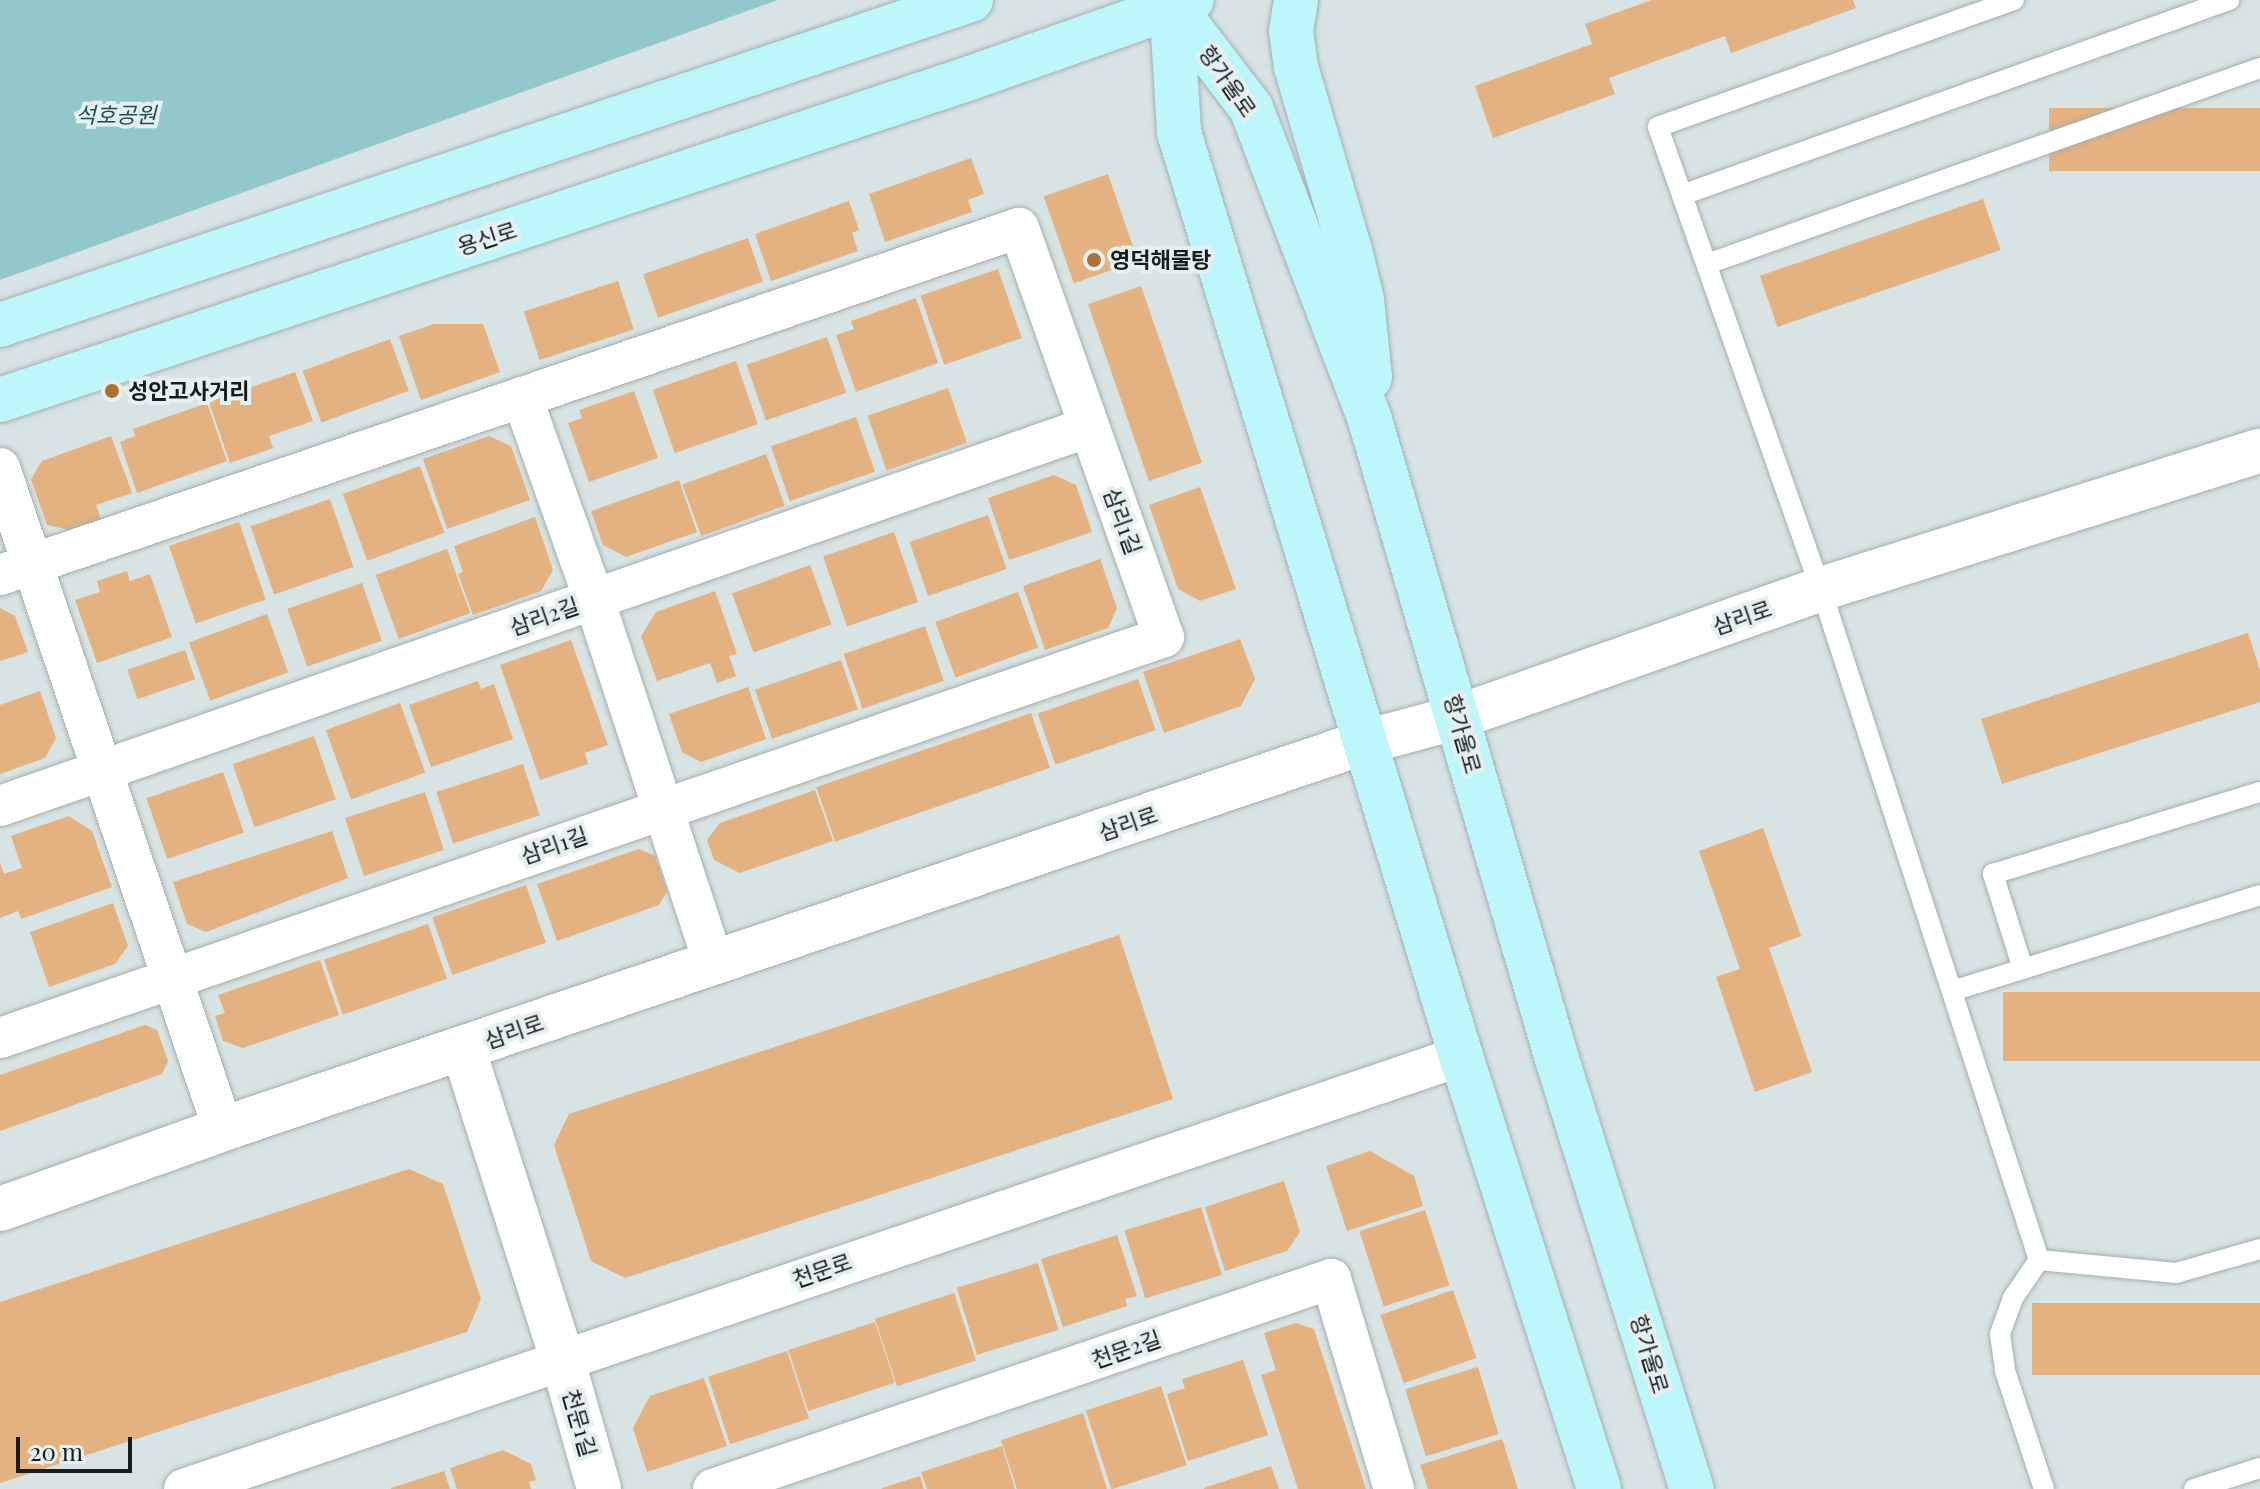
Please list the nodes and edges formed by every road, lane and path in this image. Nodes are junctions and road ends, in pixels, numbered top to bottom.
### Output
1 (971, 0) edge
2 (1296, 0) edge
3 (2014, 0) edge
4 (2229, 0) edge
5 (1179, 2) edge
6 (2260, 68) edge
7 (1682, 195) junction
8 (1707, 264) junction
9 (0, 325) edge
10 (522, 397) junction
11 (0, 400) edge
12 (1370, 420) junction
13 (1089, 427) junction
14 (2260, 451) edge
15 (0, 468) edge
16 (16, 569) edge
17 (1821, 589) junction
18 (594, 599) junction
19 (1458, 717) junction
20 (1365, 742) junction
21 (101, 773) junction
22 (2260, 792) edge
23 (0, 806) edge
24 (663, 807) junction
25 (2260, 895) edge
26 (714, 964) junction
27 (2023, 969) junction
28 (172, 978) junction
29 (1952, 991) junction
30 (0, 1038) edge
31 (463, 1048) junction
32 (1461, 1056) junction
33 (223, 1129) junction
34 (0, 1209) edge
35 (2260, 1249) edge
36 (2039, 1260) junction
37 (562, 1358) junction
38 (2260, 1468) edge
39 (184, 1489) edge
40 (599, 1489) edge
41 (713, 1489) edge
42 (1394, 1489) edge
43 (1599, 1489) edge
44 (1692, 1489) edge
45 (2044, 1489) edge
46 (2194, 1489) edge

1 - 9 main road
2 - 12 main road
3 - 7 lane
4 - 7 lane
5 - 11 main road, 용신로
5 - 12 main road, 항가울로
5 - 20 main road, 항가울로
6 - 8 lane
7 - 8 lane
8 - 17 lane
10 - 13 street, 삼리1길
10 - 16 street, 삼리1길
10 - 18 street
12 - 19 main road, 항가울로
13 - 18 street, 삼리2길
13 - 24 street, 삼리1길
14 - 17 street, 삼리로
15 - 16 street
16 - 21 street
17 - 19 street, 삼리로
17 - 29 lane
18 - 21 street, 삼리2길
18 - 24 street
19 - 20 street, 삼리로
19 - 44 main road, 항가울로
20 - 26 street, 삼리로
20 - 32 main road, 항가울로
21 - 23 street, 삼리2길
21 - 28 street
22 - 27 lane
24 - 26 street
24 - 28 street, 삼리1길
25 - 27 lane
26 - 31 street, 삼리로
27 - 29 lane
28 - 30 street, 삼리1길
28 - 33 street
29 - 36 lane
31 - 33 street, 삼리로
31 - 37 street, 천문1길
32 - 37 street, 천문로
32 - 43 main road, 항가울로
33 - 34 street, 삼리로
35 - 36 lane
36 - 45 lane
37 - 39 street, 천문로
37 - 40 street, 천문1길
38 - 46 lane
41 - 42 street, 천문2길

